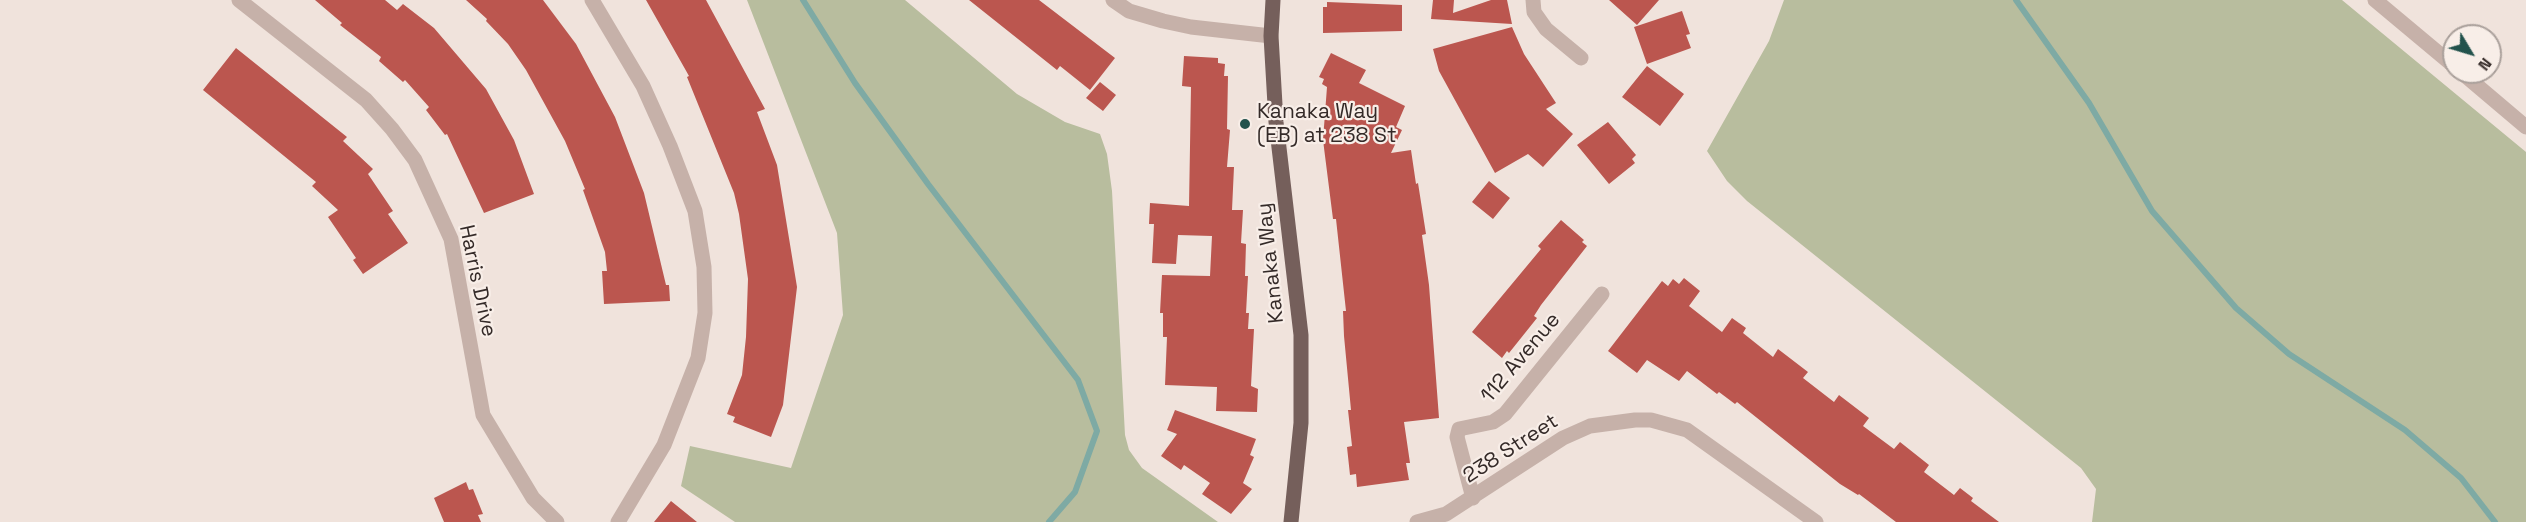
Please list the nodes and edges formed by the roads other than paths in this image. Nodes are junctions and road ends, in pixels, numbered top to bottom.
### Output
1 (239, 0) edge
2 (592, 0) edge
3 (1113, 0) edge
4 (1273, 0) edge
5 (1533, 0) edge
6 (2375, 0) edge
7 (1271, 36) junction
8 (2442, 56) edge
9 (1581, 58) dead end
10 (2475, 84) edge
11 (2526, 127) edge
12 (1602, 294) dead end
13 (1473, 498) junction
14 (558, 522) edge
15 (618, 522) edge
16 (1292, 522) edge
17 (1417, 522) edge
18 (1816, 522) edge

1 - 14 street, Harris Drive
2 - 15 street
3 - 7 street
4 - 7 main road, Kanaka Way
5 - 9 street
6 - 8 street
7 - 16 main road, Kanaka Way
10 - 11 street
12 - 13 street, 112 Avenue
13 - 17 street, 238 Street
13 - 18 street, 238 Street

